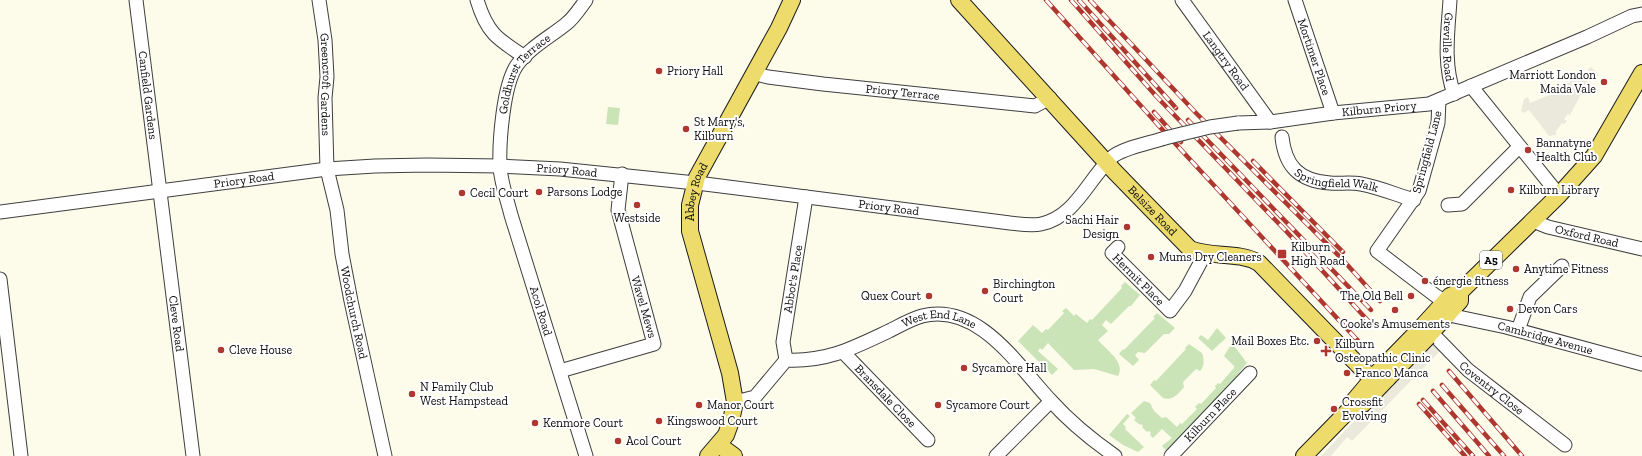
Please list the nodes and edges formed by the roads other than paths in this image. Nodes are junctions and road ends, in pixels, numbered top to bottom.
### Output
1 (136, 0) edge
2 (319, 0) edge
3 (476, 0) edge
4 (586, 0) edge
5 (792, 0) edge
6 (959, 0) edge
7 (1295, 0) edge
8 (1450, 0) edge
9 (1184, 1) edge
10 (1642, 14) edge
11 (525, 57) junction
12 (753, 73) junction
13 (1642, 73) edge
14 (1471, 86) junction
15 (1454, 94) junction
16 (1050, 98) junction
17 (1439, 100) junction
18 (1332, 113) junction
19 (1270, 122) junction
20 (1282, 137) dead end
21 (1519, 147) junction
22 (1107, 163) junction
23 (500, 166) junction
24 (327, 169) junction
25 (622, 174) junction
26 (695, 184) junction
27 (160, 190) junction
28 (1558, 195) junction
29 (806, 197) junction
30 (1414, 200) junction
31 (1448, 205) dead end
32 (0, 212) edge
33 (1533, 221) junction
34 (1118, 247) dead end
35 (1642, 249) edge
36 (1205, 254) junction
37 (1562, 266) dead end
38 (0, 279) edge
39 (1447, 308) junction
40 (1427, 328) junction
41 (1518, 330) junction
42 (844, 352) junction
43 (786, 360) junction
44 (1642, 364) edge
45 (560, 371) junction
46 (1250, 374) dead end
47 (1380, 375) junction
48 (1051, 401) junction
49 (735, 402) junction
50 (928, 440) dead end
51 (1565, 445) dead end
52 (714, 450) edge
53 (1306, 455) edge
54 (22, 456) edge
55 (193, 456) edge
56 (386, 456) edge
57 (586, 456) edge
58 (734, 456) edge
59 (996, 456) edge
60 (1115, 456) edge
61 (1171, 456) edge

1 - 27 street, Canfield Gardens
2 - 24 street, Greencroft Gardens
3 - 11 street
4 - 11 street, Goldhurst Terrace
5 - 12 main road, Abbey Road
6 - 16 main road, Belsize Road
7 - 18 street, Mortimer Place
8 - 15 street, Greville Road
9 - 19 street, Langtry Road
10 - 14 street, Kilburn Priory
11 - 23 street, Goldhurst Terrace
12 - 16 street, Priory Terrace
12 - 26 main road, Abbey Road
13 - 28 main road, A5
14 - 15 street, Kilburn Priory
14 - 21 street, Greville Road
15 - 17 street, Kilburn Priory
16 - 22 main road, Belsize Road
17 - 18 street, Kilburn Priory
17 - 30 street, Springfield Lane
18 - 19 street, Kilburn Priory
19 - 22 street, Kilburn Priory, bridge
20 - 30 street, Springfield Walk
21 - 28 street, Greville Road
21 - 31 street
22 - 29 street, Priory Road
22 - 36 main road, Belsize Road
23 - 24 street, Priory Road
23 - 25 street, Priory Road
23 - 45 street, Acol Road
24 - 27 street, Priory Road
24 - 56 street, Woodchurch Road
25 - 26 street, Priory Road
25 - 45 street, Wavel Mews
26 - 29 street, Priory Road
26 - 49 main road, Abbey Road
27 - 32 street, Priory Road
27 - 55 street, Cleve Road
28 - 33 main road, A5
29 - 43 street, Abbot's Place
30 - 39 street, Springfield Lane
33 - 35 street, Oxford Road
33 - 39 main road, A5
34 - 36 street, Hermit Place
36 - 47 main road, Belsize Road
37 - 41 street
38 - 54 street
39 - 40 main road
39 - 41 street, Cambridge Avenue
40 - 47 main road, bridge
40 - 51 street, Coventry Close
41 - 44 street, Cambridge Avenue
42 - 43 street, West End Lane
42 - 48 street, West End Lane
42 - 50 street, Bransdale Close
43 - 49 street
45 - 57 street, Acol Road
46 - 61 street, Kilburn Place
47 - 53 main road
48 - 59 street
48 - 60 street, West End Lane
49 - 52 main road, Abbey Road
52 - 58 main road

